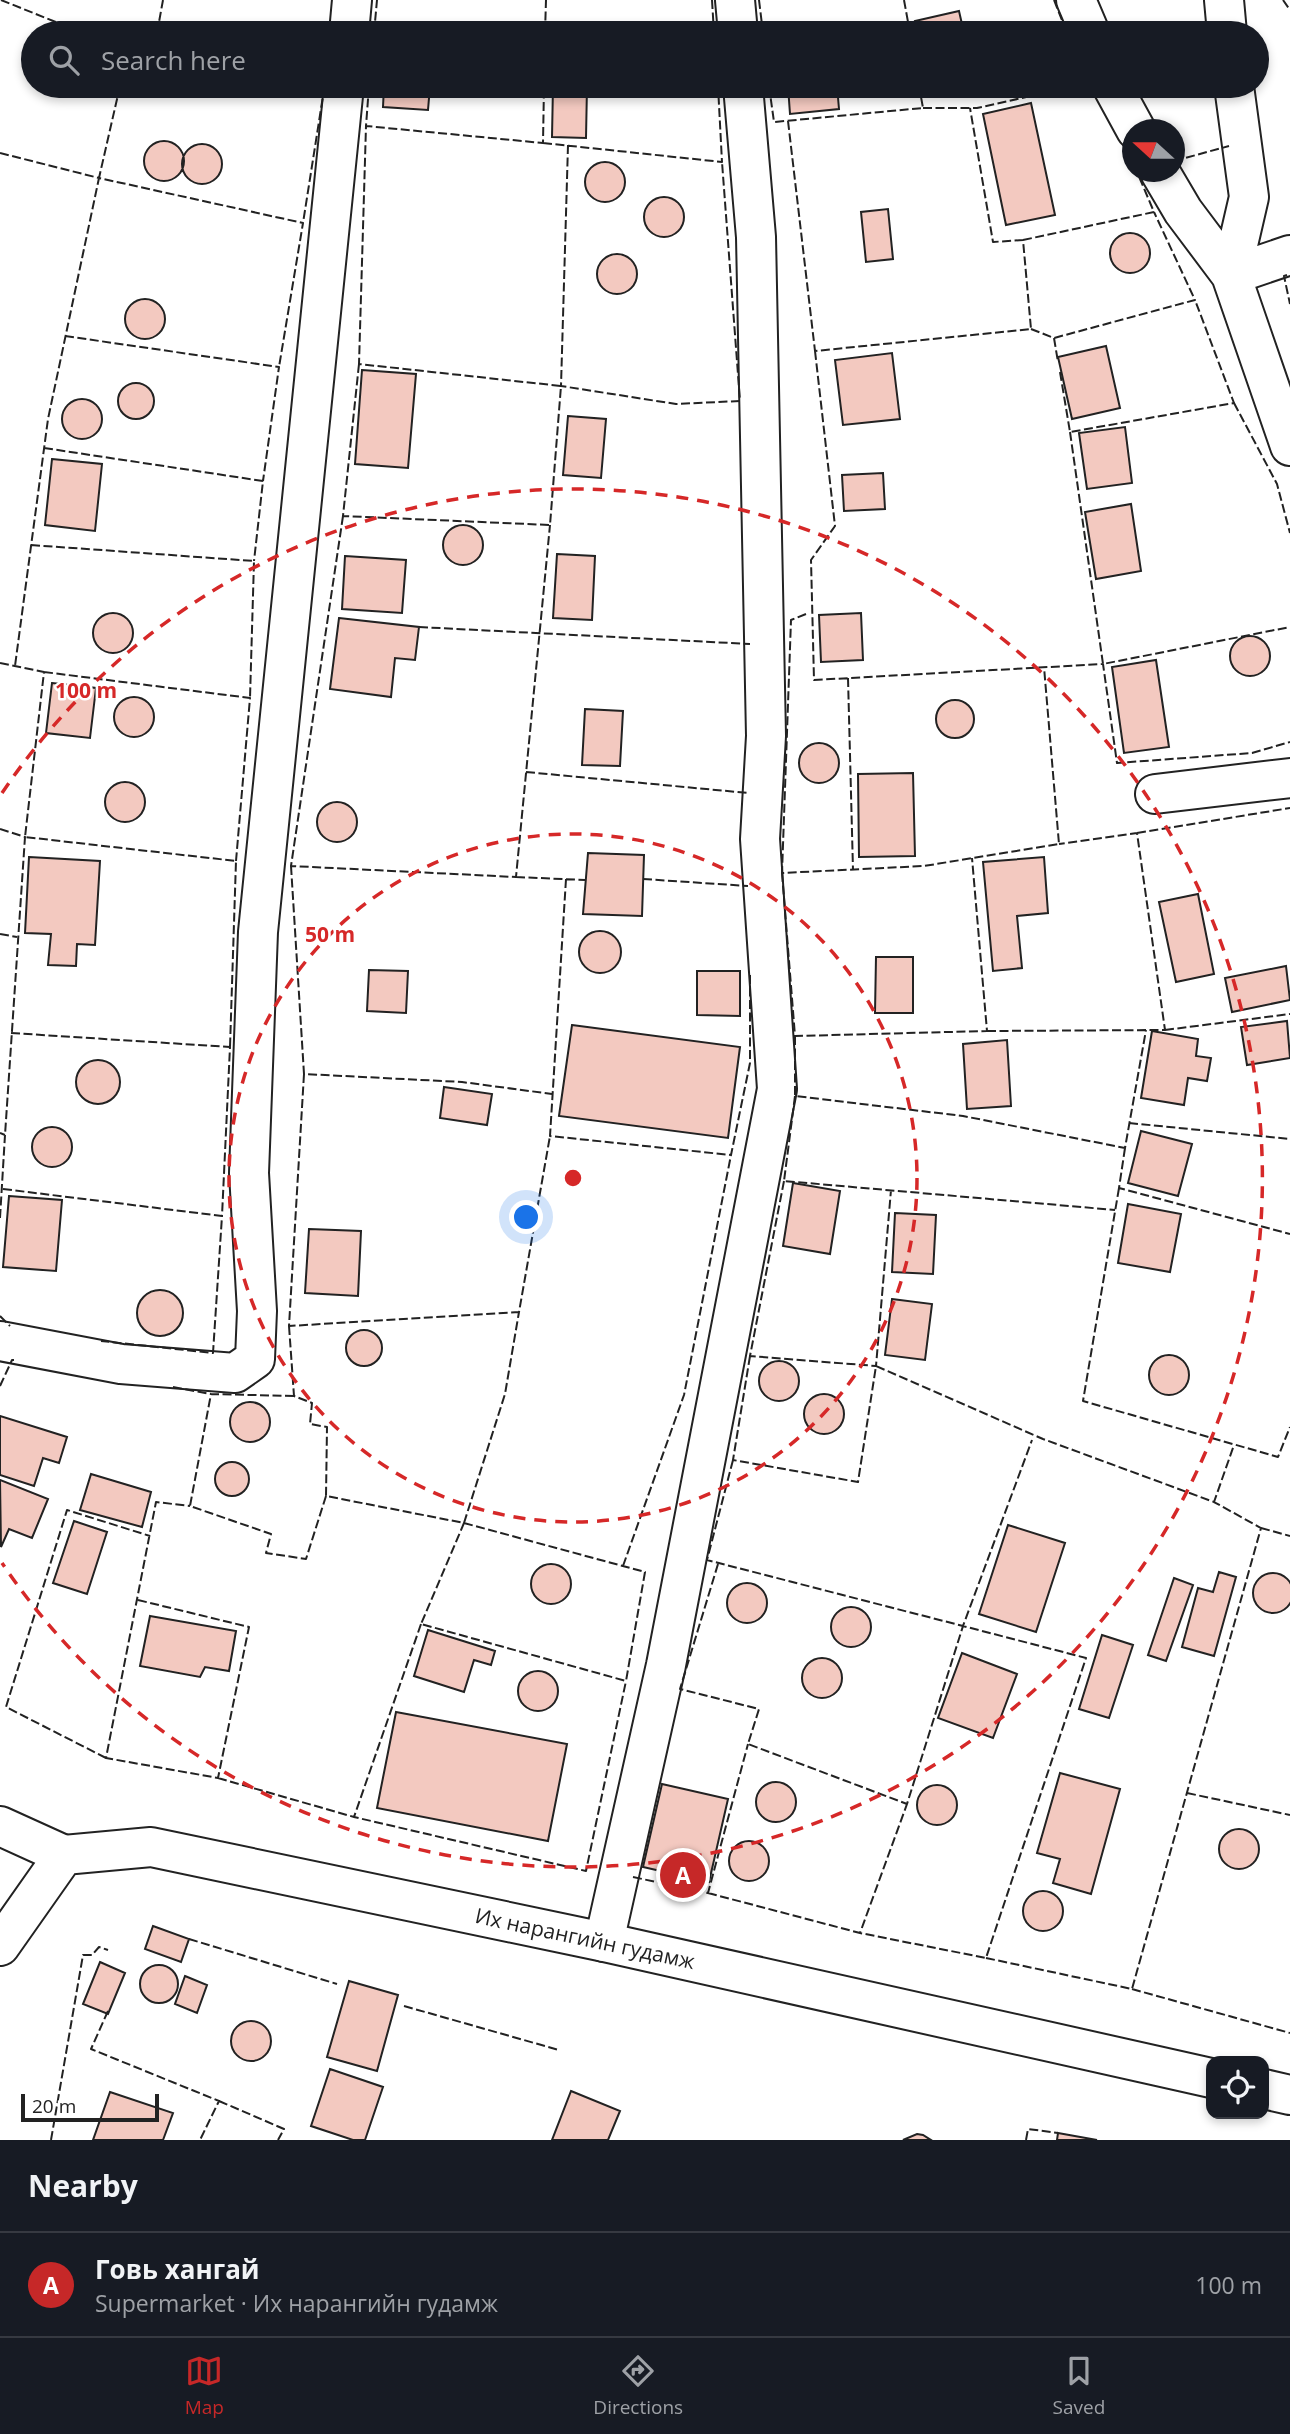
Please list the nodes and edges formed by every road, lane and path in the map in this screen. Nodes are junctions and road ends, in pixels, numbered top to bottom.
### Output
1 (352, 0) edge
2 (735, 0) edge
3 (1076, 0) edge
4 (1224, 0) edge
5 (350, 21) edge
6 (737, 21) edge
7 (1085, 21) edge
8 (1226, 21) edge
9 (343, 98) edge
10 (744, 98) edge
11 (1119, 98) edge
12 (1236, 98) edge
13 (1130, 119) edge
14 (1166, 182) edge
15 (1290, 254) edge
16 (1231, 275) junction
17 (1290, 446) edge
18 (1290, 778) edge
19 (1155, 794) dead end
20 (0, 1341) edge
21 (0, 1826) edge
22 (64, 1855) junction
23 (604, 1942) junction
24 (0, 1946) edge
25 (1206, 2077) edge
26 (1269, 2091) edge
27 (1290, 2095) edge

1 - 5 street
2 - 6 street
3 - 7 street
4 - 8 street
9 - 20 street
10 - 23 street
11 - 13 street
12 - 16 street
14 - 16 street
15 - 16 street
16 - 17 street
18 - 19 street
21 - 22 street
22 - 23 street, Их нарангийн гудамж
22 - 24 street
23 - 25 street, Их нарангийн гудамж
26 - 27 street

